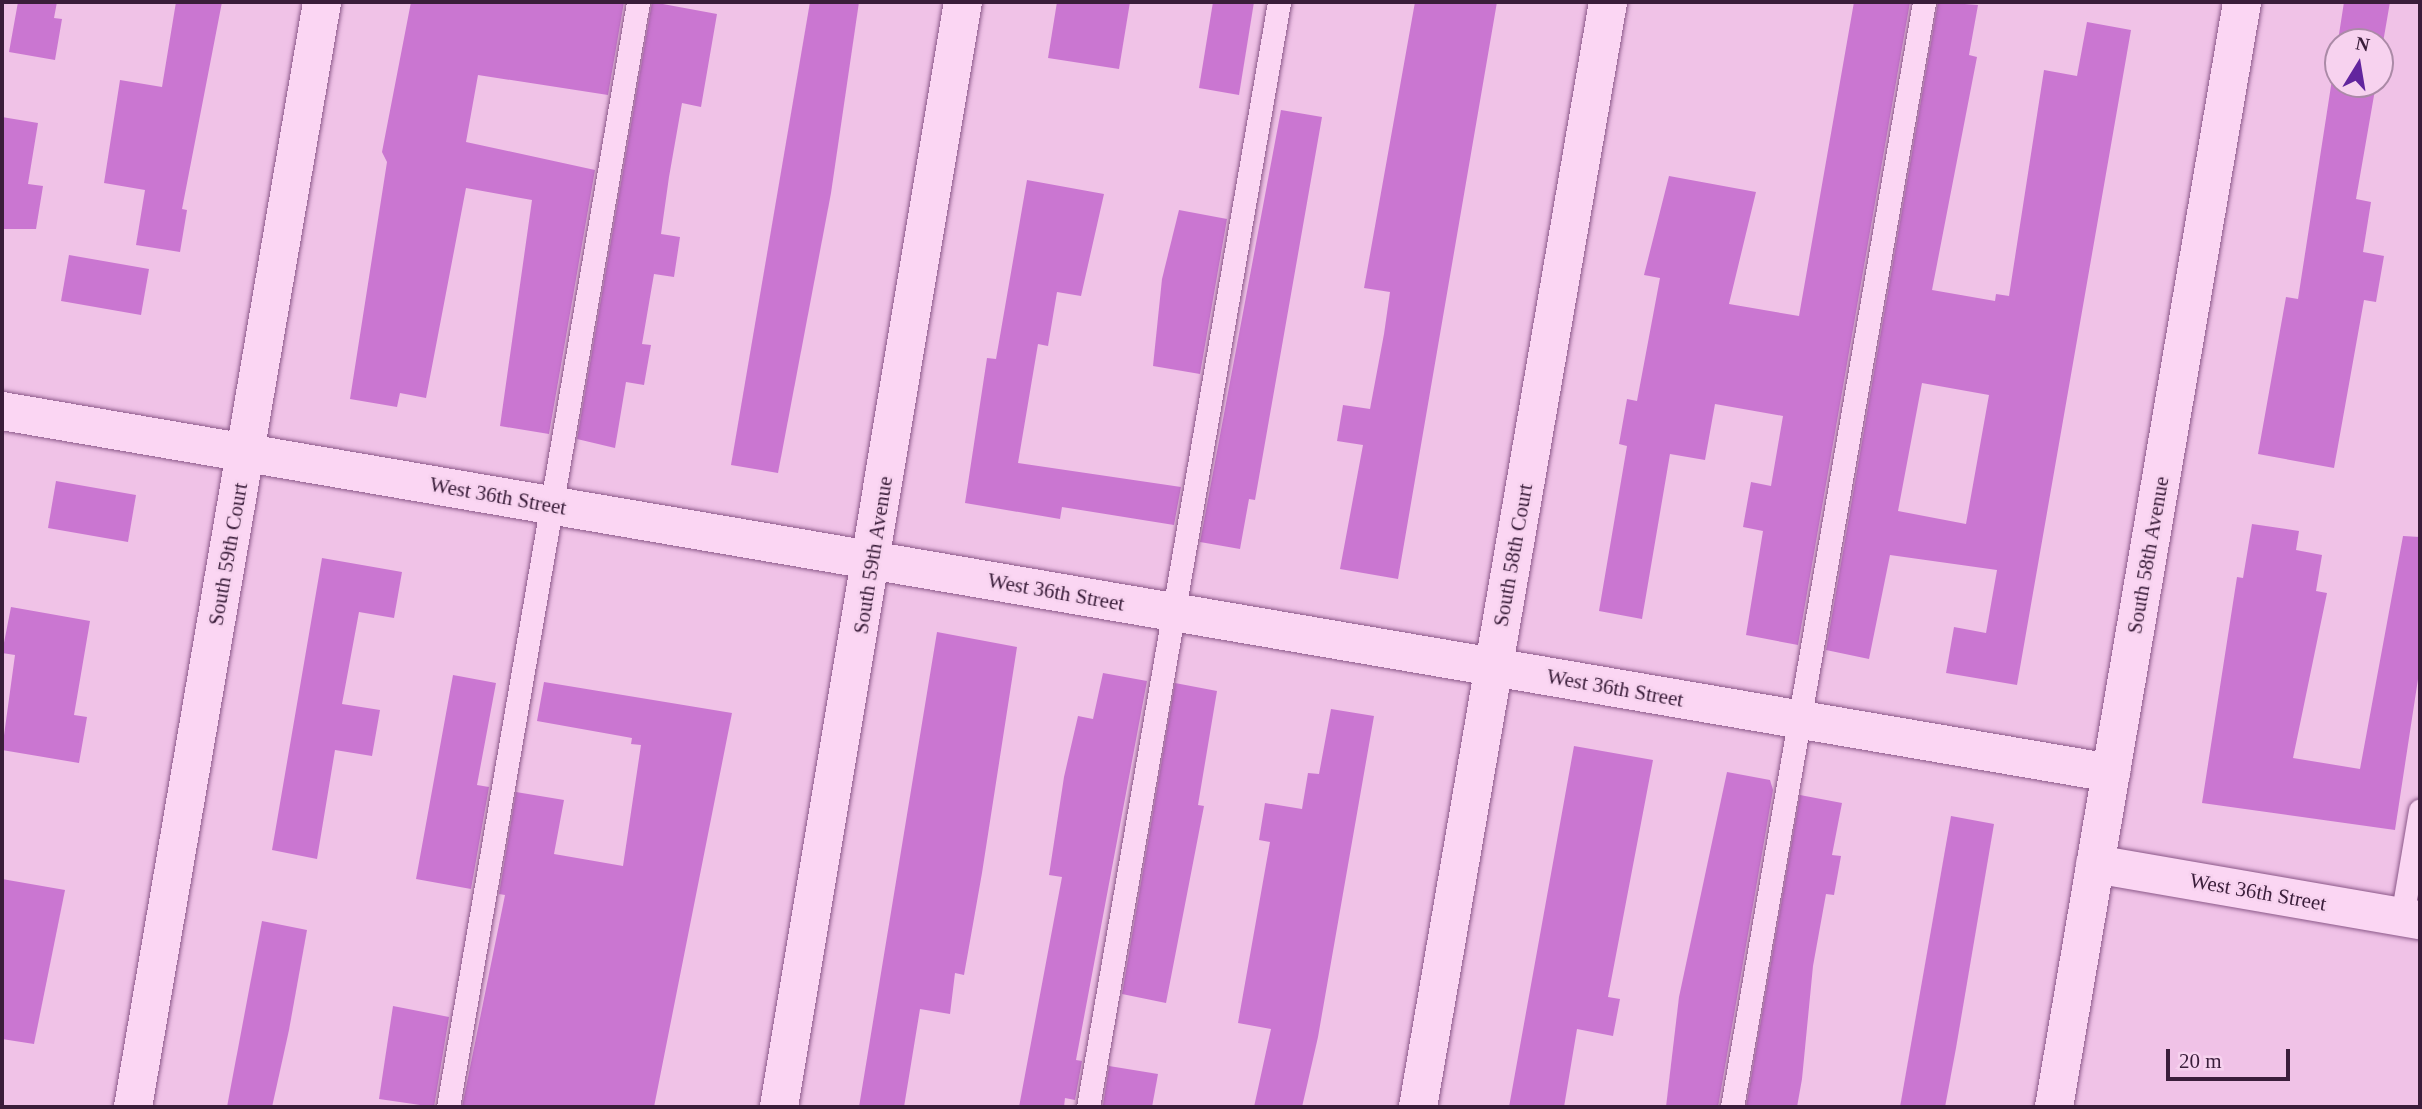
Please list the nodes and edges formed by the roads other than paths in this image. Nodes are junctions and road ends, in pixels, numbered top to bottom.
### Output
1 (322, 2) edge
2 (638, 2) edge
3 (963, 2) edge
4 (1279, 2) edge
5 (1608, 2) edge
6 (1923, 2) edge
7 (2242, 2) edge
8 (2, 411) edge
9 (245, 453) junction
10 (551, 505) junction
11 (873, 561) junction
12 (1173, 612) junction
13 (1494, 667) junction
14 (1800, 720) junction
15 (2111, 773) junction
16 (2420, 811) edge
17 (2095, 864) junction
18 (2411, 919) edge
19 (133, 1107) edge
20 (448, 1107) edge
21 (779, 1107) edge
22 (1088, 1107) edge
23 (1418, 1107) edge
24 (1732, 1107) edge
25 (2054, 1107) edge

1 - 9 street, South 59th Court
2 - 10 lane
3 - 11 street, South 59th Avenue
4 - 12 lane
5 - 13 street, South 58th Court
6 - 14 lane
7 - 15 street, South 58th Avenue
8 - 9 street, West 36th Street
9 - 10 street, West 36th Street
9 - 19 street, South 59th Court
10 - 11 street, West 36th Street
10 - 20 lane
11 - 12 street, West 36th Street
11 - 21 street, South 59th Avenue
12 - 13 street, West 36th Street
12 - 22 lane
13 - 14 street, West 36th Street
13 - 23 street, South 58th Court
14 - 15 street, West 36th Street
14 - 24 lane
15 - 17 street, South 58th Avenue
16 - 18 lane
17 - 18 street, West 36th Street
17 - 25 street, South 58th Avenue

